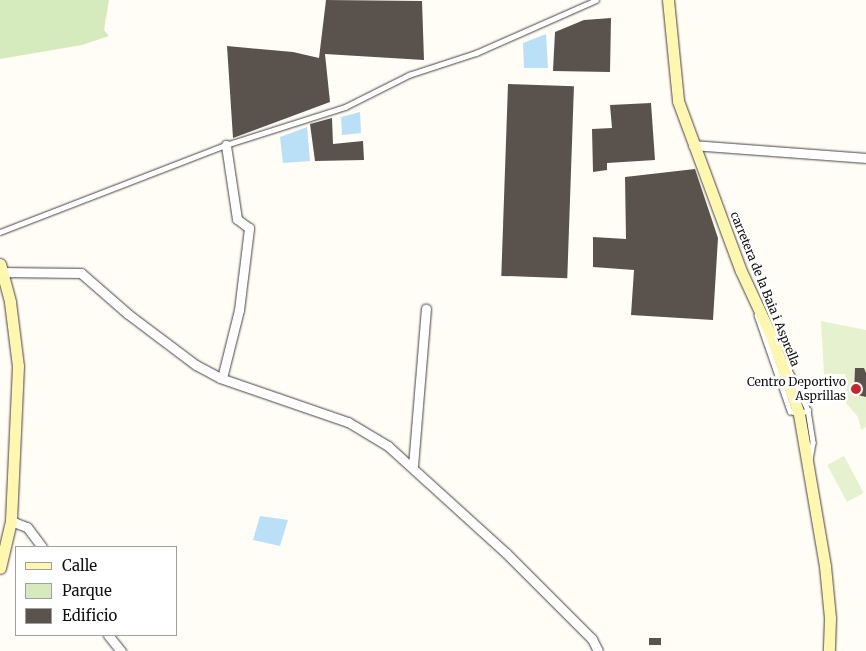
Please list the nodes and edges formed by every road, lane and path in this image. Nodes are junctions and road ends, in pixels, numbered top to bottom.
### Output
1 (596, 0) edge
2 (668, 0) edge
3 (226, 145) junction
4 (693, 145) junction
5 (866, 158) edge
6 (0, 232) edge
7 (1, 268) edge
8 (758, 307) junction
9 (426, 309) dead end
10 (222, 378) junction
11 (788, 382) junction
12 (413, 466) junction
13 (10, 521) junction
14 (41, 546) edge
15 (0, 568) edge
16 (109, 636) edge
17 (121, 651) edge
18 (598, 651) edge
19 (829, 651) edge

1 - 3 lane
2 - 4 main road, carretera de la Baia i Asprella
3 - 6 lane
3 - 10 street
4 - 5 street
4 - 8 main road, carretera de la Baia i Asprella
7 - 10 street
7 - 13 main road
8 - 11 main road, carretera de la Baia i Asprella
8 - 11 lane
9 - 12 street
10 - 12 street
11 - 19 main road, carretera de la Baia i Asprella
12 - 18 street
13 - 14 street
13 - 15 main road
16 - 17 street

